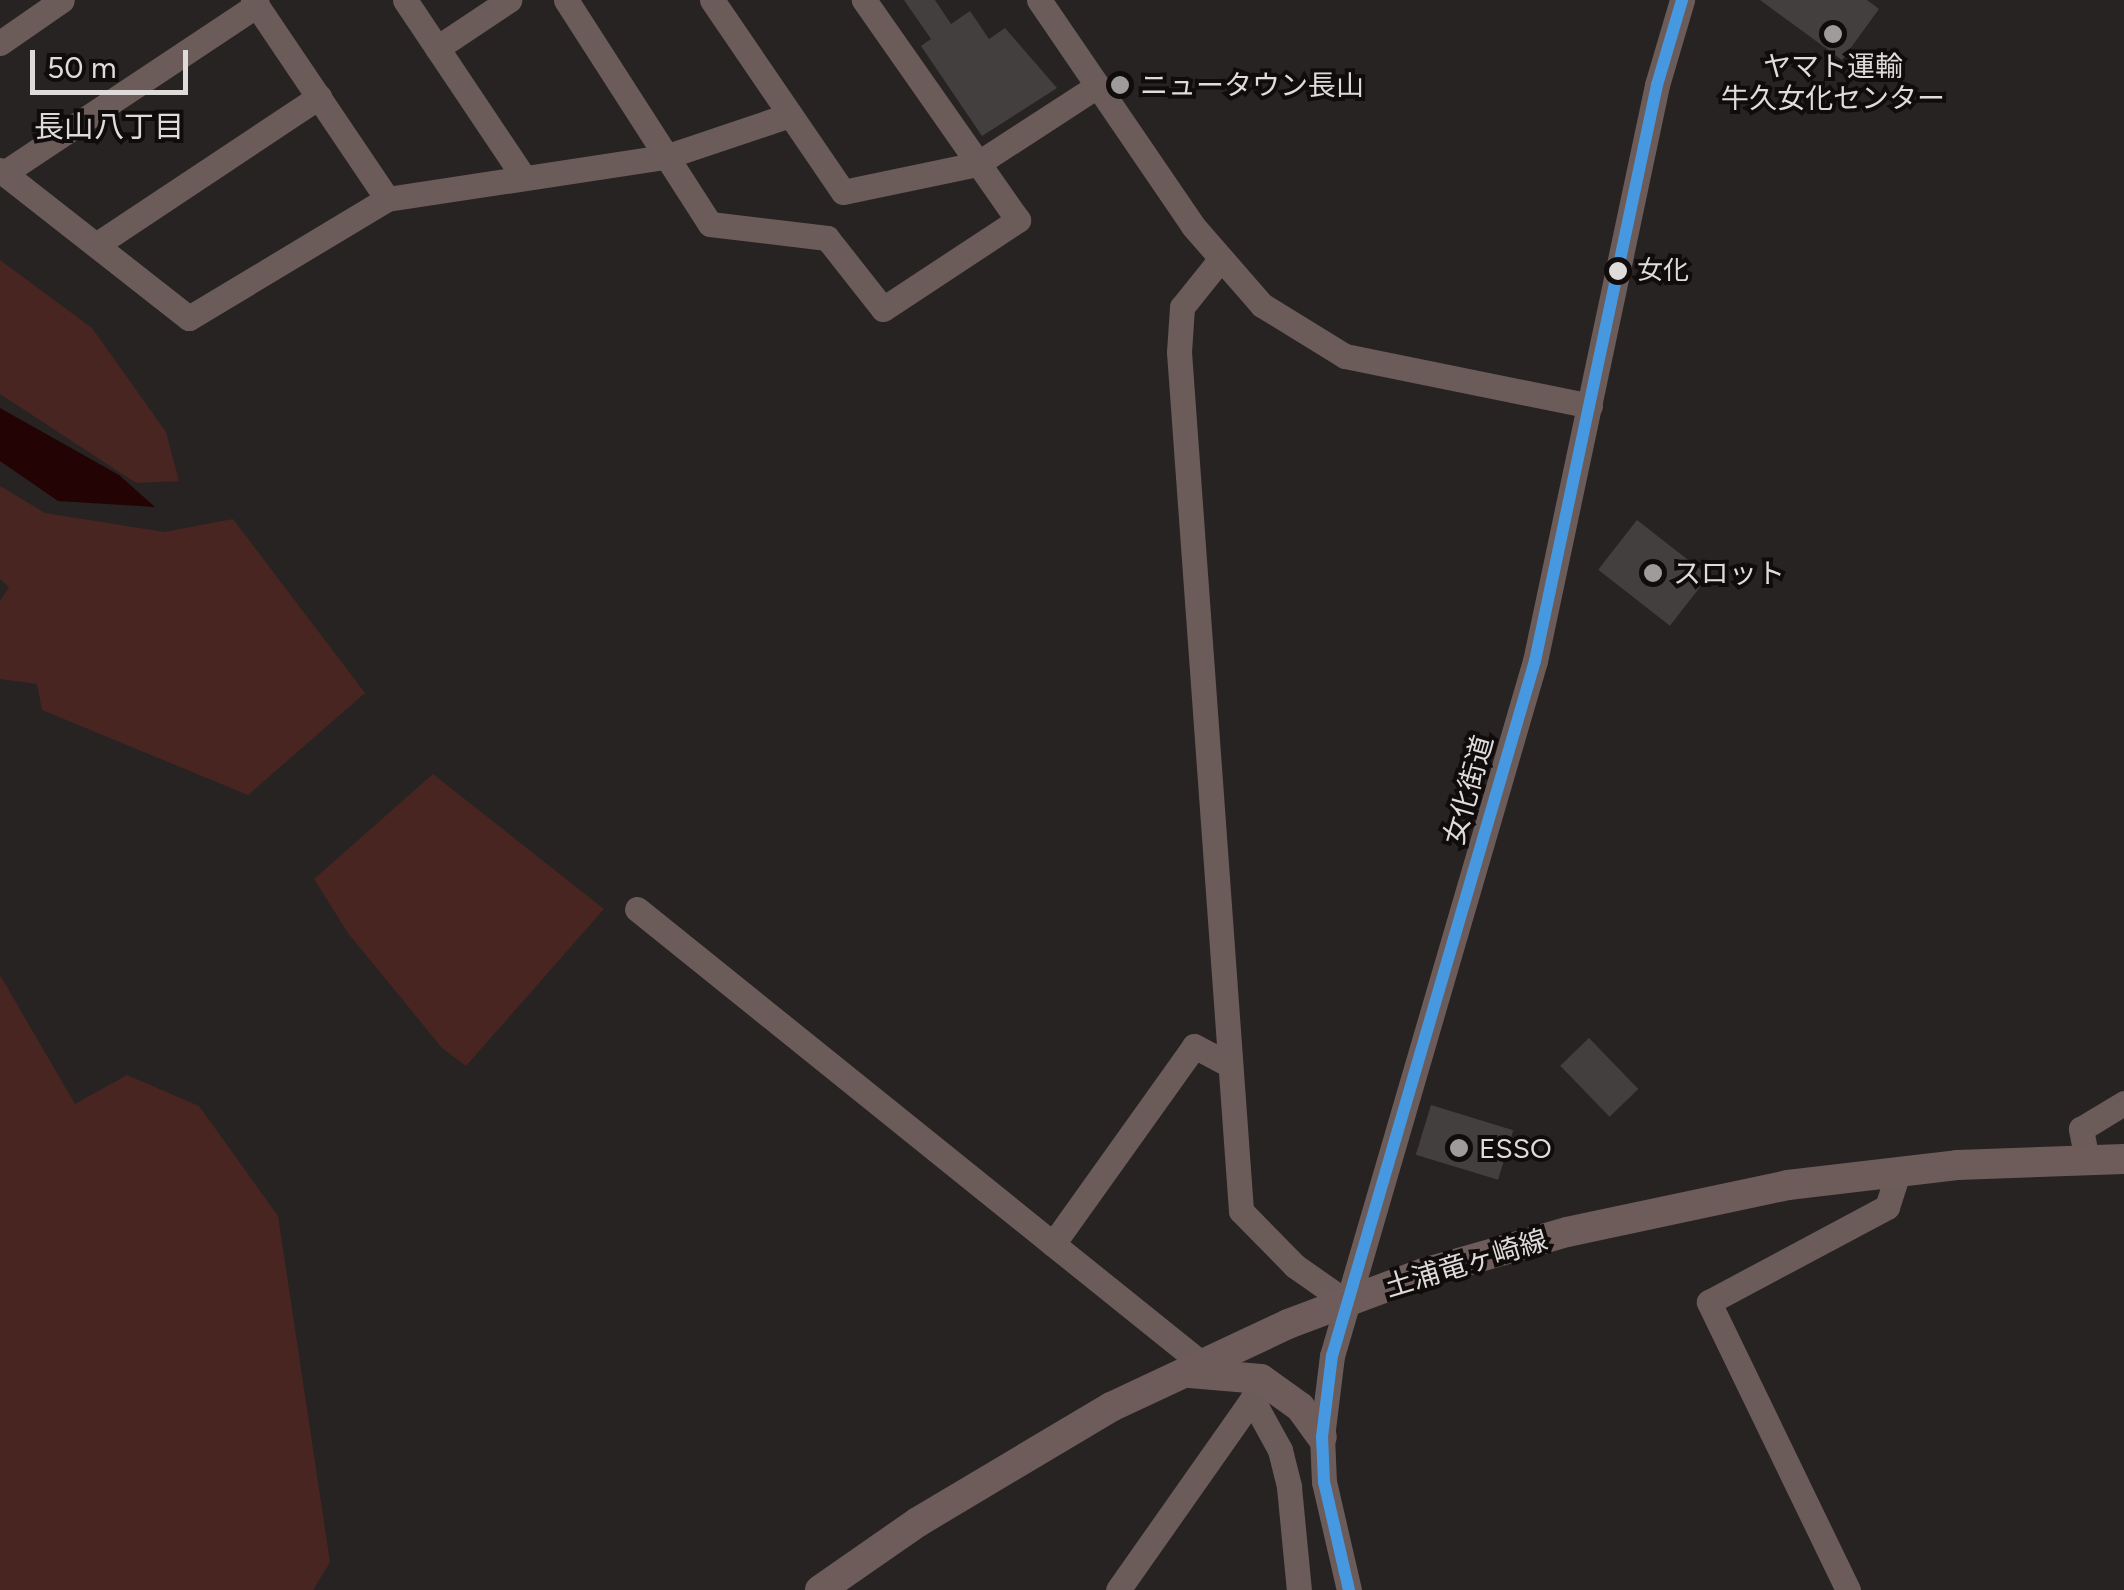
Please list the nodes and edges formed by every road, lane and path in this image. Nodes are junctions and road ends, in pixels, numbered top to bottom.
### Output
1 (62, 0) edge
2 (405, 0) edge
3 (509, 0) edge
4 (566, 0) edge
5 (712, 0) edge
6 (864, 0) edge
7 (1682, 0) edge
8 (255, 2) edge
9 (1044, 2) edge
10 (0, 42) edge
11 (437, 48) junction
12 (1097, 86) junction
13 (318, 97) junction
14 (790, 114) junction
15 (665, 157) junction
16 (977, 164) junction
17 (2, 172) edge
18 (524, 178) junction
19 (387, 199) junction
20 (96, 245) junction
21 (1220, 261) junction
22 (1590, 406) junction
23 (637, 909) dead end
24 (1230, 1065) junction
25 (2124, 1104) edge
26 (2124, 1158) edge
27 (2087, 1160) junction
28 (1899, 1170) junction
29 (1053, 1244) junction
30 (1345, 1301) junction
31 (1188, 1369) junction
32 (1322, 1437) junction
33 (1324, 1482) junction
34 (1289, 1486) junction
35 (820, 1590) edge
36 (1118, 1590) edge
37 (1299, 1590) edge
38 (1349, 1590) edge
39 (1848, 1590) edge

1 - 10 street
2 - 11 street
3 - 11 street
4 - 15 street
5 - 14 street
6 - 16 street
7 - 22 street, 女化街道
8 - 13 street
8 - 17 street
9 - 12 street
11 - 18 street
12 - 16 street
12 - 21 street
13 - 19 street
13 - 20 street
14 - 15 street
14 - 16 street
15 - 16 street
15 - 18 street
17 - 20 street
18 - 19 street
19 - 20 street
21 - 22 street
21 - 24 street
22 - 30 street, 女化街道
23 - 29 street
24 - 29 street
24 - 30 street
25 - 27 street
26 - 27 main road, 土浦竜ヶ崎線
27 - 28 main road, 土浦竜ヶ崎線
28 - 30 main road, 土浦竜ヶ崎線
28 - 39 street
29 - 31 street
30 - 31 main road, 土浦竜ヶ崎線
30 - 32 street, 女化街道
31 - 32 main road
31 - 35 main road, 土浦竜ヶ崎線
32 - 33 street, 女化街道
33 - 34 street
33 - 38 street, 女化街道
34 - 36 street
34 - 37 street

